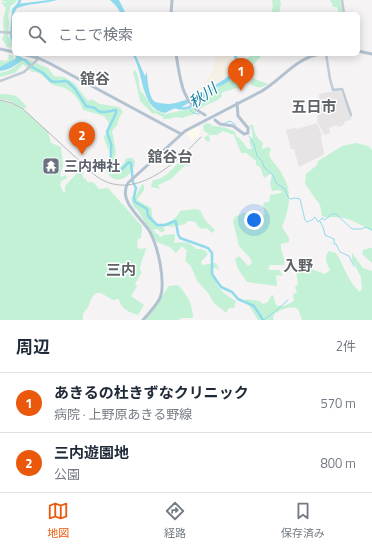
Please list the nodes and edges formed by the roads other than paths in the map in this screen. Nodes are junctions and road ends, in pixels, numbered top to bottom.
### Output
1 (172, 0) edge
2 (342, 0) edge
3 (171, 12) edge
4 (344, 12) edge
5 (0, 32) edge
6 (12, 33) edge
7 (0, 48) edge
8 (360, 51) edge
9 (12, 52) edge
10 (372, 54) edge
11 (31, 56) edge
12 (176, 56) edge
13 (310, 56) edge
14 (326, 56) edge
15 (38, 58) junction
16 (0, 81) edge
17 (237, 103) junction
18 (205, 115) dead end
19 (351, 115) dead end
20 (215, 120) dead end
21 (181, 134) junction
22 (144, 320) edge

1 - 3 main road
2 - 4 street
5 - 6 street
7 - 9 main road
8 - 10 main road
11 - 15 main road
12 - 18 main road
13 - 17 main road
14 - 19 street
15 - 16 street
15 - 21 main road
17 - 20 main road
17 - 21 main road
21 - 22 main road

